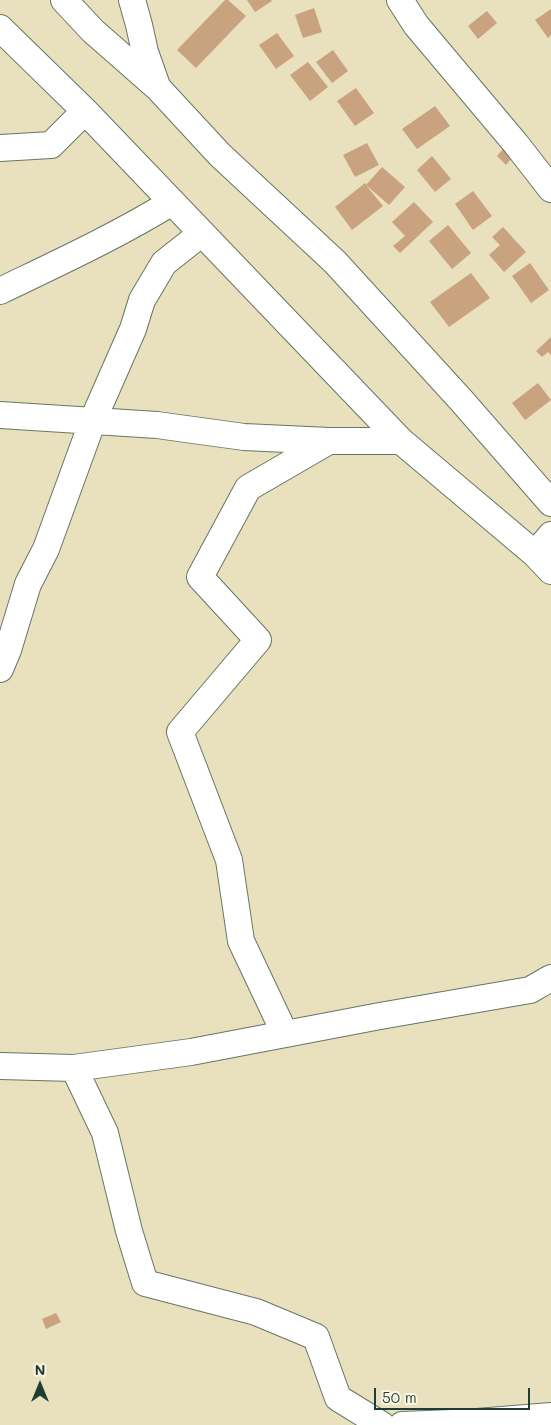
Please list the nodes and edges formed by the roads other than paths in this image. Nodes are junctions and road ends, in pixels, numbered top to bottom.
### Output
1 (64, 0) edge
2 (132, 0) edge
3 (400, 0) edge
4 (0, 28) edge
5 (158, 88) junction
6 (85, 111) junction
7 (0, 148) edge
8 (551, 189) edge
9 (172, 202) junction
10 (202, 233) junction
11 (0, 292) edge
12 (0, 415) edge
13 (93, 420) junction
14 (329, 441) junction
15 (401, 441) junction
16 (551, 503) edge
17 (546, 554) edge
18 (0, 669) edge
19 (551, 978) edge
20 (285, 1034) junction
21 (0, 1066) edge
22 (74, 1068) junction
23 (551, 1416) edge
24 (382, 1425) edge
25 (402, 1425) edge

1 - 5 street
2 - 5 street
3 - 8 street
4 - 6 street
5 - 16 street
6 - 7 street
6 - 9 street
9 - 10 street
9 - 11 street
10 - 13 street
10 - 15 street
12 - 13 street
13 - 14 street
13 - 18 street
14 - 15 street
14 - 20 street
15 - 17 street
19 - 20 street
20 - 22 street
21 - 22 street
22 - 24 street
23 - 25 street

